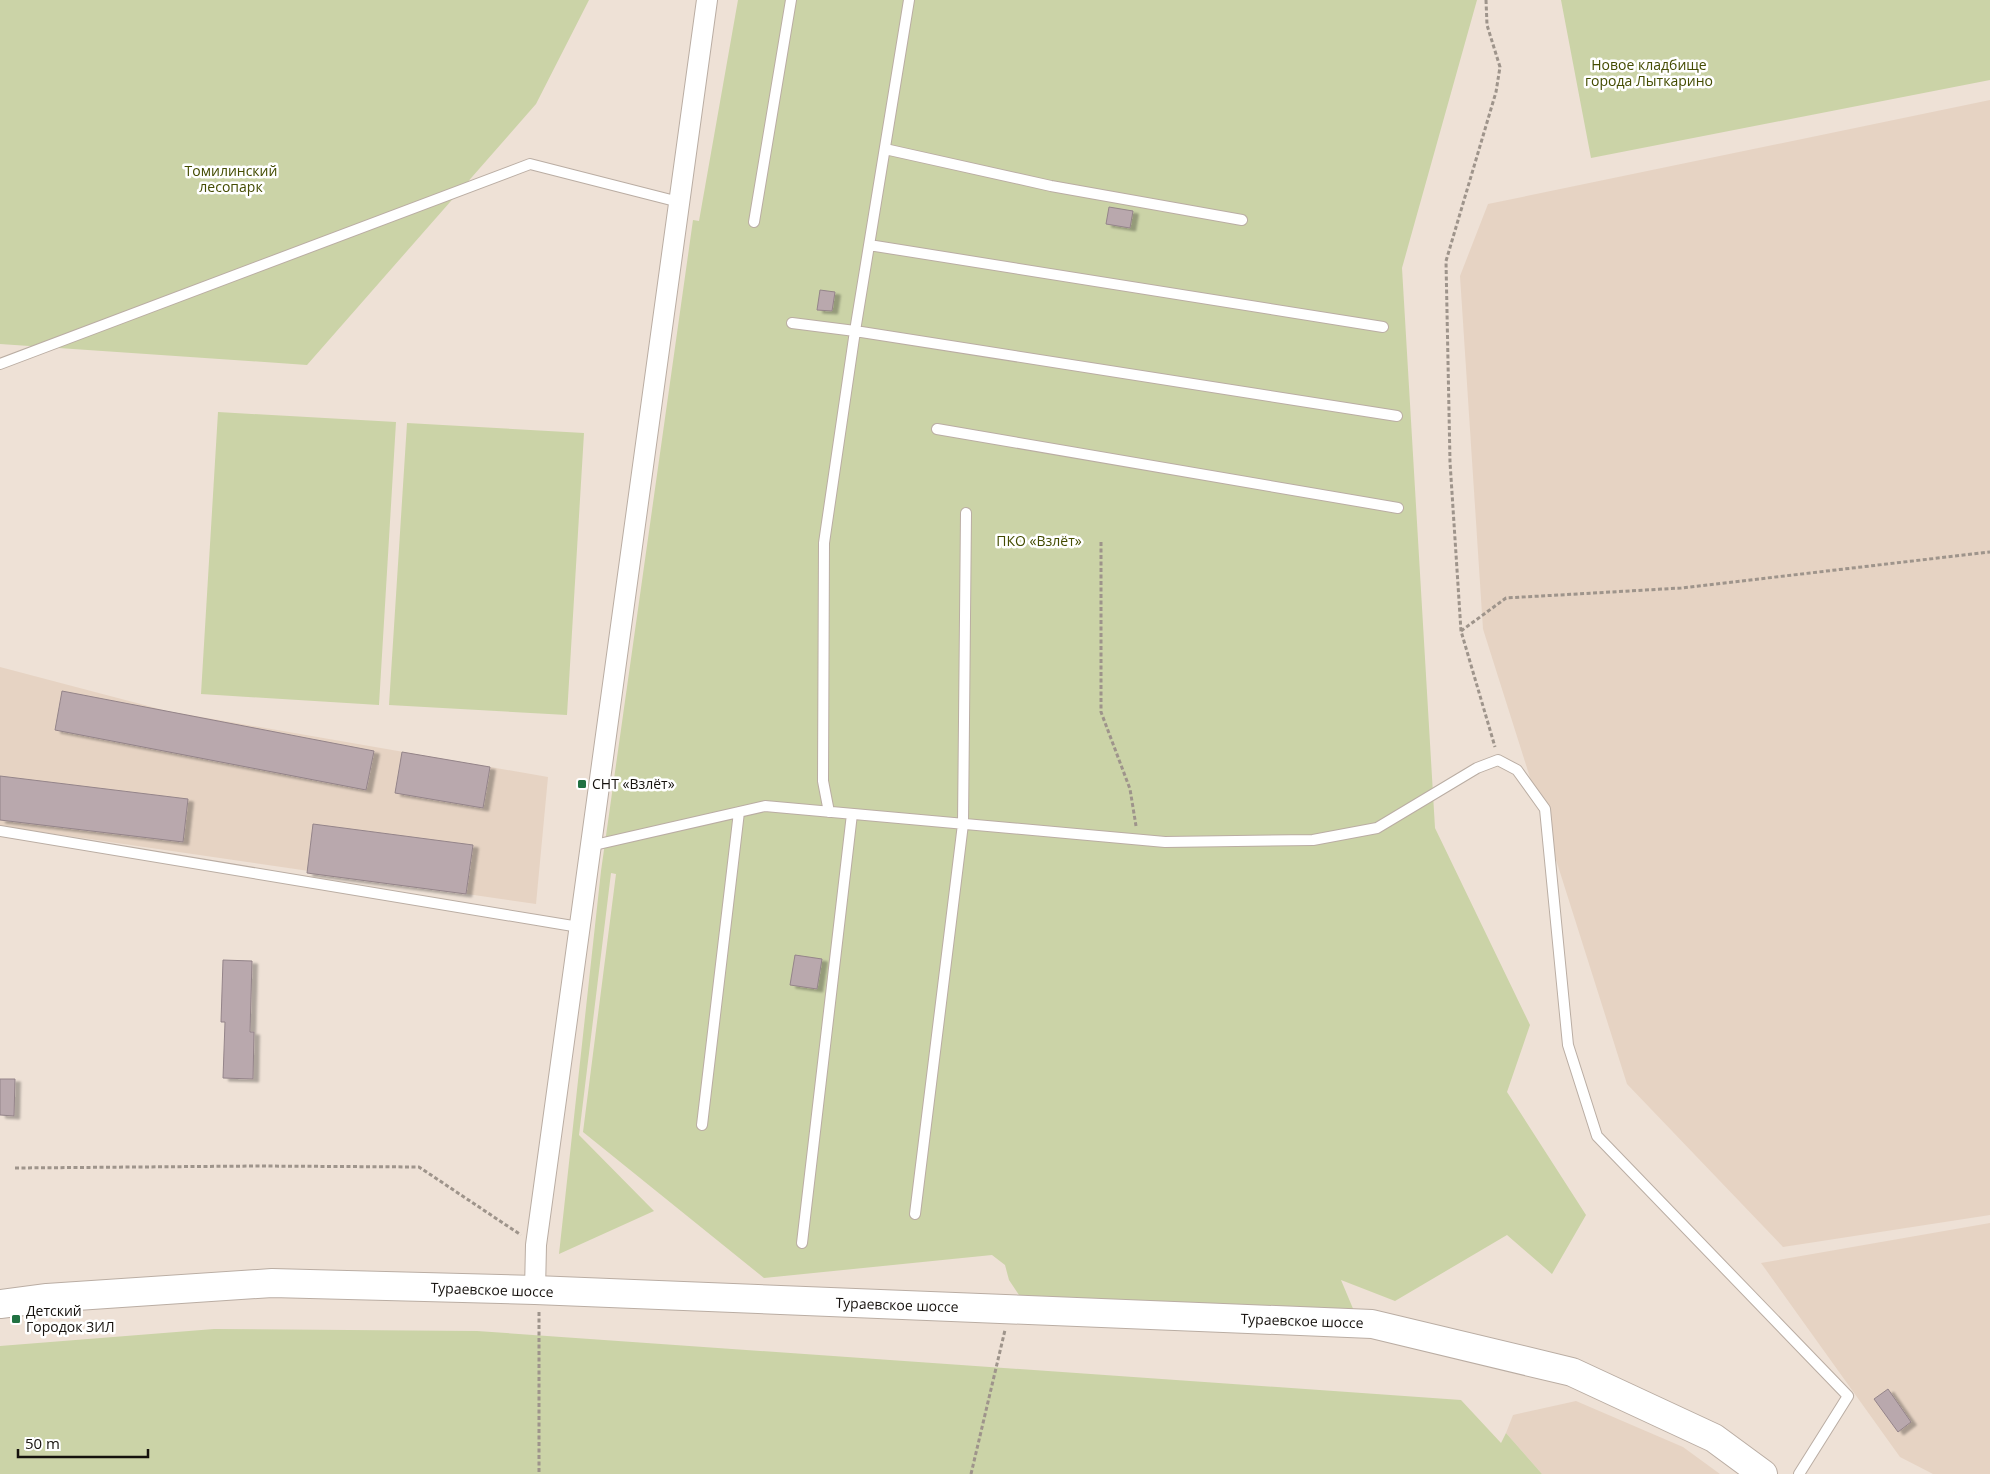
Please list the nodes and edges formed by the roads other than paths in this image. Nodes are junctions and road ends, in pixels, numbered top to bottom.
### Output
1 (706, 0) edge
2 (791, 0) edge
3 (909, 0) edge
4 (885, 149) junction
5 (679, 202) junction
6 (1242, 220) dead end
7 (754, 222) dead end
8 (869, 245) junction
9 (792, 323) dead end
10 (1383, 327) dead end
11 (855, 331) junction
12 (0, 364) edge
13 (1396, 416) dead end
14 (937, 429) dead end
15 (1398, 508) dead end
16 (966, 513) dead end
17 (739, 812) junction
18 (829, 812) junction
19 (852, 814) junction
20 (963, 824) junction
21 (0, 831) edge
22 (590, 846) junction
23 (579, 927) junction
24 (702, 1125) dead end
25 (915, 1214) dead end
26 (802, 1243) dead end
27 (534, 1290) junction
28 (0, 1304) edge
29 (1763, 1474) edge
30 (1800, 1474) edge

1 - 5 street
2 - 7 lane
3 - 4 lane
4 - 6 lane
4 - 8 lane
5 - 12 lane
5 - 22 street
8 - 10 lane
8 - 11 lane
9 - 11 lane
11 - 13 lane
11 - 18 lane
14 - 15 lane
16 - 20 lane
17 - 18 lane
17 - 22 lane
17 - 24 lane
18 - 19 lane
19 - 20 lane
19 - 26 lane
20 - 25 lane
20 - 30 lane
21 - 23 lane
22 - 23 street
23 - 27 street
27 - 28 main road, Тураевское шоссе
27 - 29 main road, Тураевское шоссе

